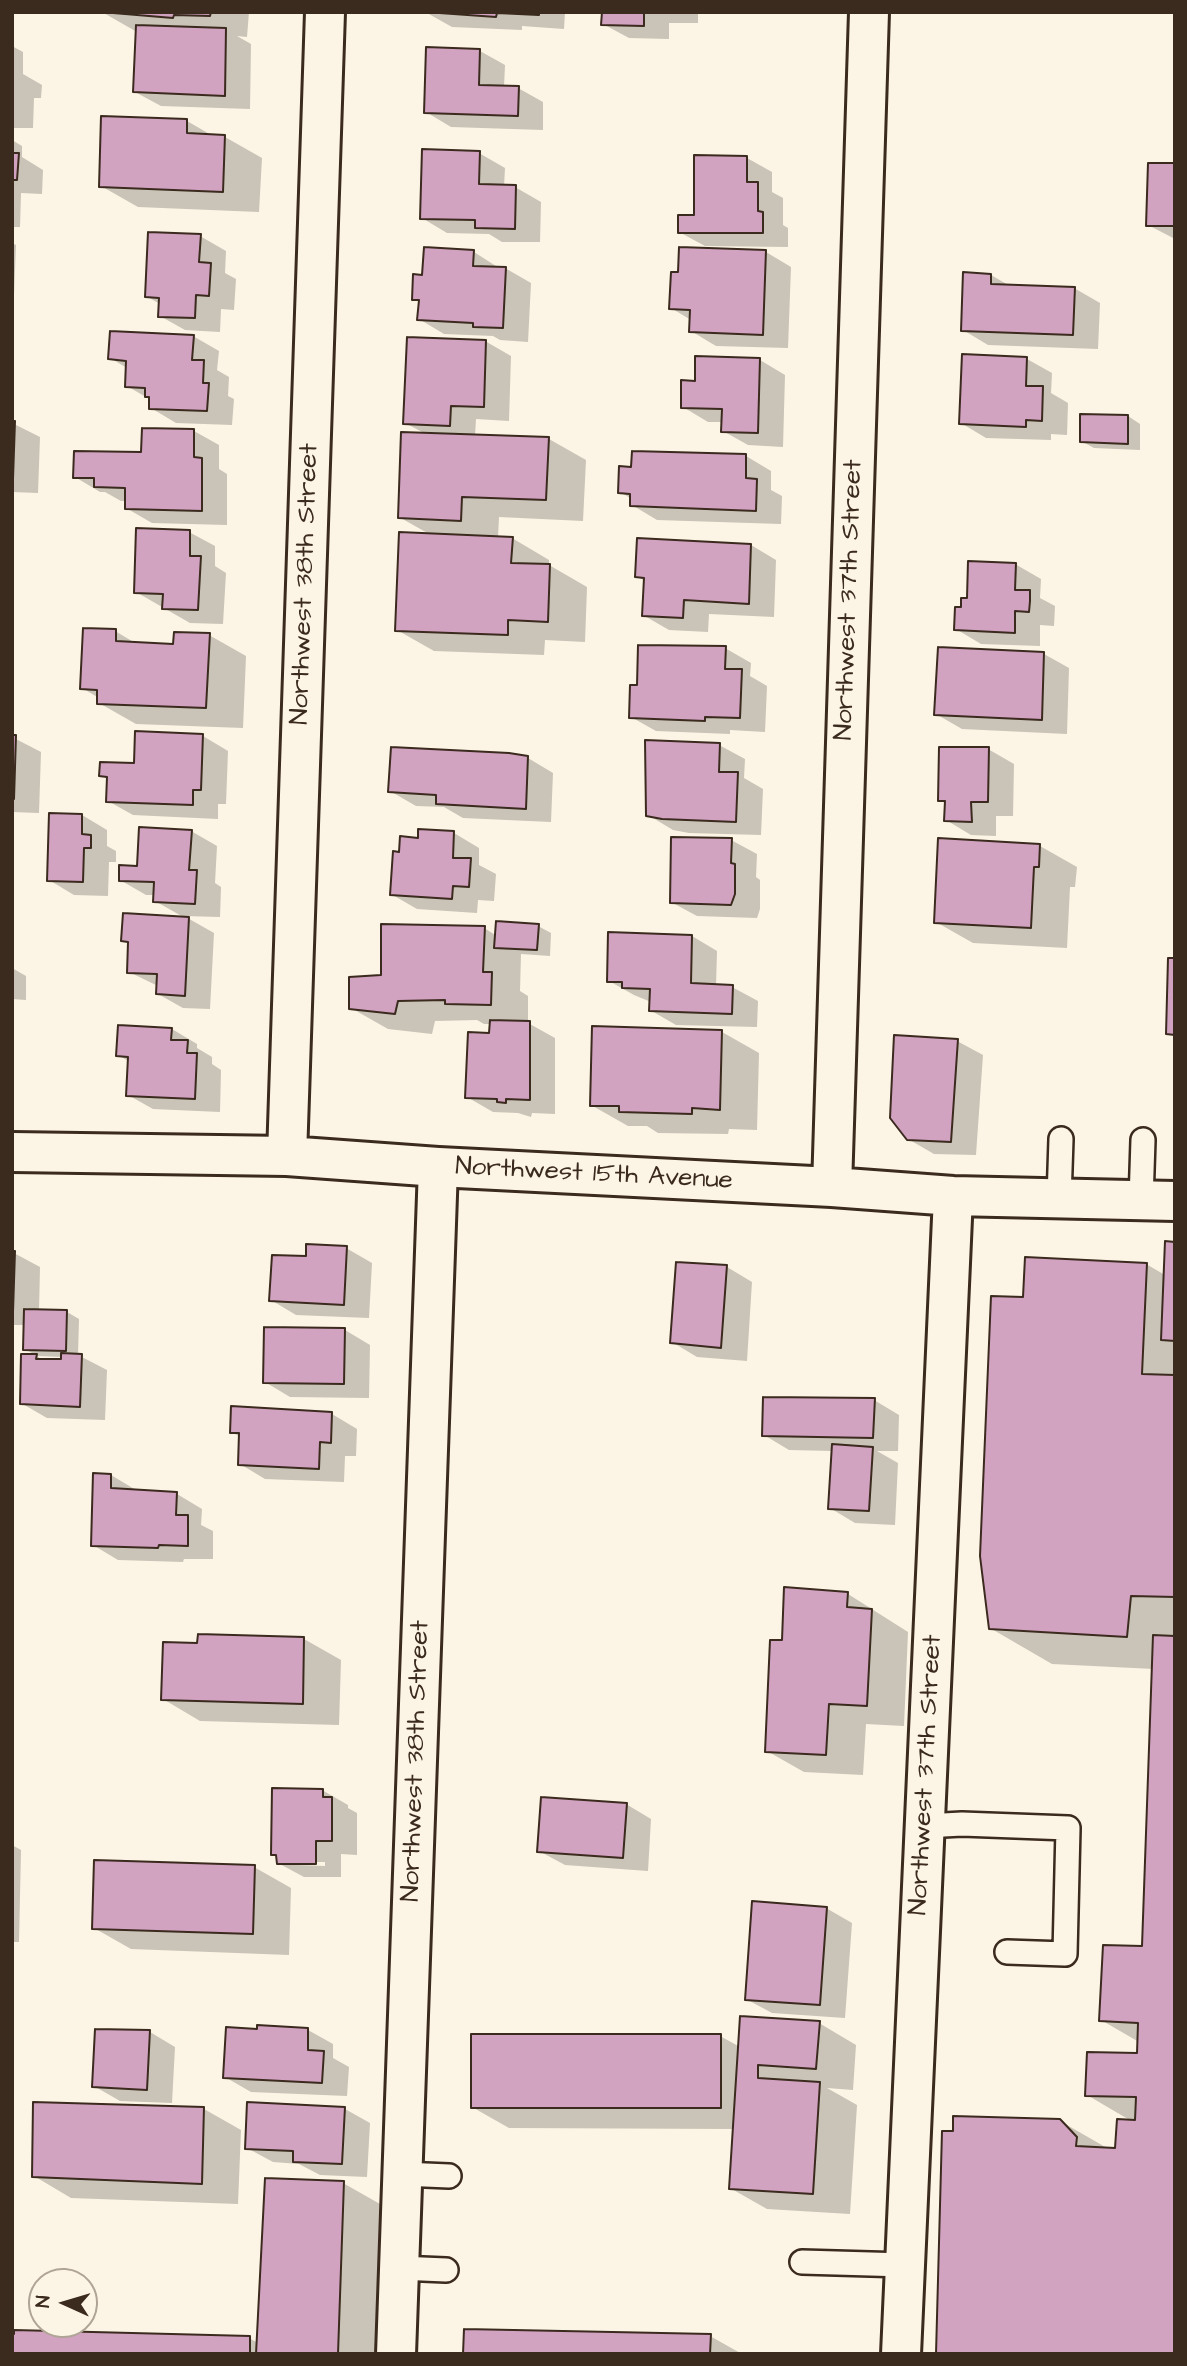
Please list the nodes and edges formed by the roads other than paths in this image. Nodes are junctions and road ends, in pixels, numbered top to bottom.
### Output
1 (326, 12) edge
2 (869, 12) edge
3 (1061, 1139) dead end
4 (1143, 1140) dead end
5 (12, 1152) edge
6 (287, 1156) junction
7 (438, 1167) junction
8 (832, 1187) junction
9 (953, 1196) junction
10 (1059, 1199) junction
11 (1158, 1201) edge
12 (925, 1826) junction
13 (1007, 1952) dead end
14 (402, 2174) junction
15 (449, 2176) dead end
16 (802, 2262) dead end
17 (905, 2265) junction
18 (399, 2268) junction
19 (446, 2270) dead end
20 (396, 2354) edge
21 (901, 2354) edge

1 - 6 street, Northwest 38th Street
2 - 8 street, Northwest 37th Street
3 - 10 lane
4 - 11 lane
5 - 6 street, Northwest 15th Avenue
6 - 7 street, Northwest 15th Avenue
7 - 8 street, Northwest 15th Avenue
7 - 14 street, Northwest 38th Street
8 - 9 street, Northwest 15th Avenue
9 - 10 street, Northwest 15th Avenue
9 - 12 street, Northwest 37th Street
10 - 11 street, Northwest 15th Avenue
12 - 13 lane
12 - 17 street, Northwest 37th Street
14 - 15 lane
14 - 18 street, Northwest 38th Street
16 - 17 lane
17 - 21 street, Northwest 37th Street
18 - 19 lane
18 - 20 street, Northwest 38th Street

